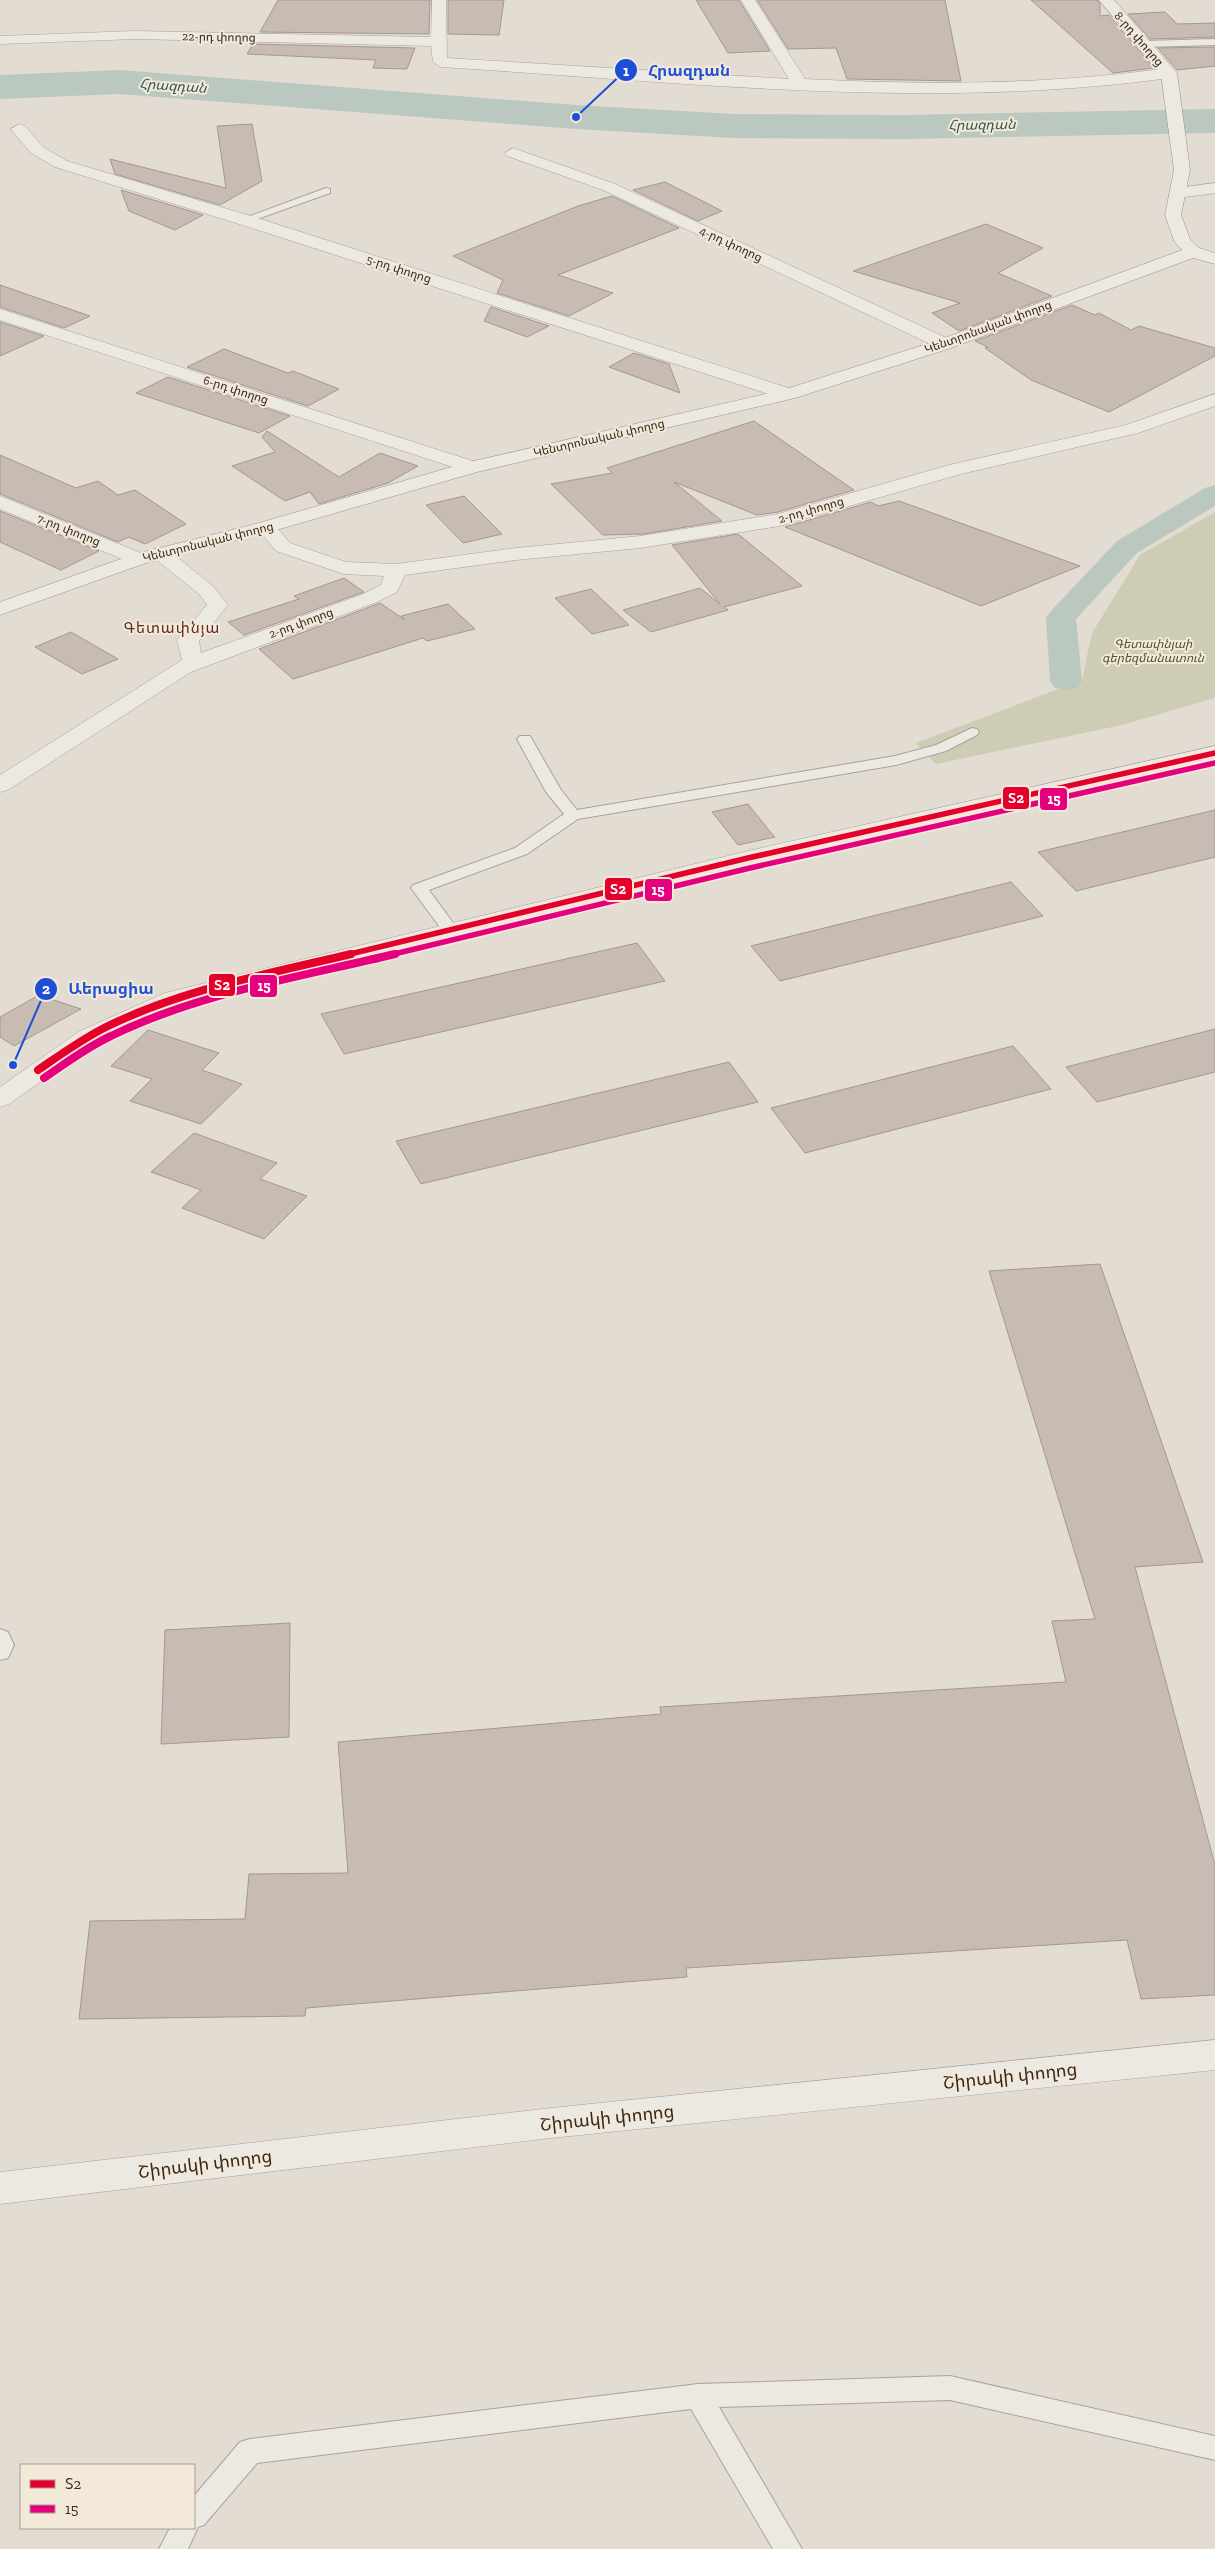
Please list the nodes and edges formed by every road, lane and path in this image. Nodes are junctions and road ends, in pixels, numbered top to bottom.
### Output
1 (439, 0) edge
2 (748, 0) edge
3 (1106, 0) edge
4 (0, 40) edge
5 (439, 42) junction
6 (1215, 42) edge
7 (1144, 44) junction
8 (1170, 76) junction
9 (800, 84) junction
10 (19, 129) dead end
11 (513, 153) dead end
12 (1215, 188) edge
13 (326, 190) dead end
14 (1178, 193) junction
15 (245, 220) junction
16 (1193, 252) junction
17 (1215, 259) edge
18 (4, 318) edge
19 (945, 344) junction
20 (788, 394) junction
21 (1215, 400) edge
22 (472, 467) junction
23 (0, 502) edge
24 (266, 528) junction
25 (160, 553) junction
26 (139, 558) junction
27 (396, 570) junction
28 (0, 610) edge
29 (193, 663) junction
30 (972, 732) dead end
31 (525, 739) dead end
32 (1215, 753) edge
33 (0, 785) edge
34 (573, 815) junction
35 (451, 931) junction
36 (0, 1100) edge
37 (0, 1637) edge
38 (0, 1652) edge
39 (1215, 2055) edge
40 (0, 2188) edge
41 (698, 2396) junction
42 (1215, 2448) edge
43 (195, 2515) edge
44 (183, 2529) edge
45 (173, 2549) edge
46 (788, 2549) edge

1 - 5 street
2 - 9 street
3 - 7 street, 8-րդ փողոց
4 - 5 street, 22-րդ փողոց
5 - 9 street
6 - 7 lane
7 - 8 street, 8-րդ փողոց
8 - 9 street
8 - 14 street
10 - 15 street, 5-րդ փողոց
11 - 19 street, 4-րդ փողոց
12 - 14 street
13 - 15 lane
14 - 16 street
15 - 20 street, 5-րդ փողոց
16 - 17 street
16 - 19 street, Կենտրոնական փողոց
18 - 22 street, 6-րդ փողոց
19 - 20 street, Կենտրոնական փողոց
20 - 22 street, Կենտրոնական փողոց
21 - 27 street, 2-րդ փողոց
22 - 24 street, Կենտրոնական փողոց
23 - 26 street, 7-րդ փողոց
24 - 25 street, Կենտրոնական փողոց
24 - 27 street, 2-րդ փողոց
25 - 26 street, Կենտրոնական փողոց
25 - 29 street
26 - 28 street, Կենտրոնական փողոց
27 - 29 street, 2-րդ փողոց
29 - 33 street, 2-րդ փողոց
30 - 34 lane
31 - 34 lane
32 - 35 street
34 - 35 lane
35 - 36 street
37 - 38 lane
39 - 40 street, Շիրակի փողոց
41 - 42 lane
41 - 43 lane
41 - 46 lane
44 - 45 lane

